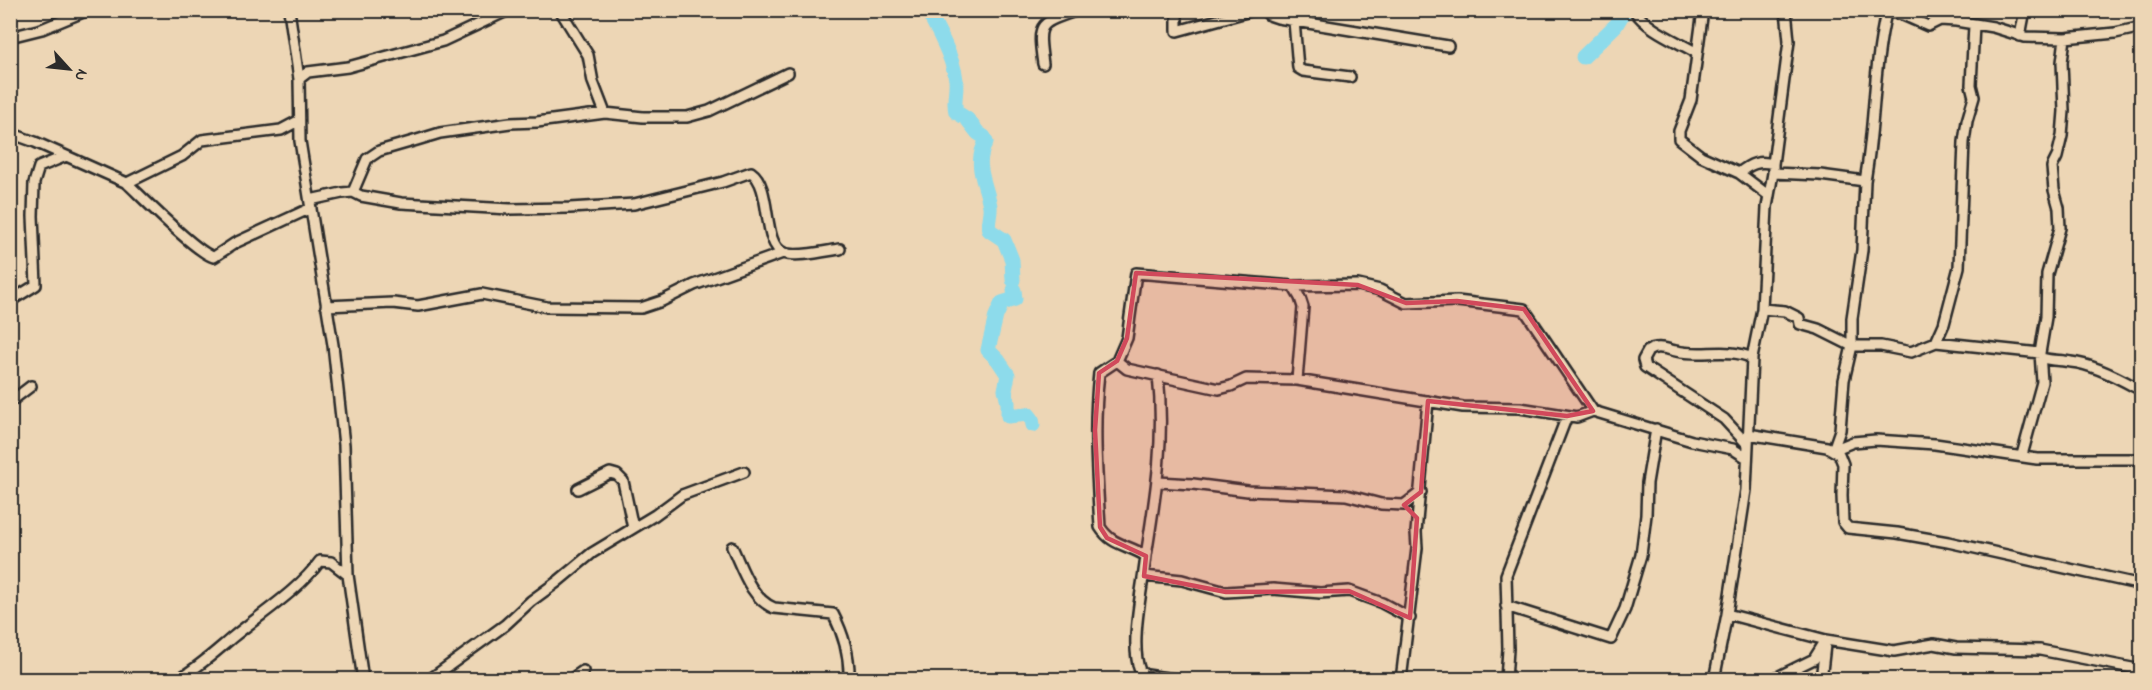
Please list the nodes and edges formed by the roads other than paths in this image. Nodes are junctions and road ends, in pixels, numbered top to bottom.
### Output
1 (88, 10) edge
2 (289, 10) edge
3 (509, 10) edge
4 (560, 10) edge
5 (1078, 10) edge
6 (1178, 10) edge
7 (1254, 10) edge
8 (1264, 10) edge
9 (1634, 10) edge
10 (1703, 10) edge
11 (1786, 10) edge
12 (2025, 10) edge
13 (1886, 12) edge
14 (1294, 21) junction
15 (1974, 25) junction
16 (2142, 27) edge
17 (2020, 36) junction
18 (10, 37) edge
19 (2065, 38) junction
20 (1448, 46) dead end
21 (1697, 53) junction
22 (1043, 64) dead end
23 (788, 73) dead end
24 (1350, 77) dead end
25 (299, 79) junction
26 (605, 113) junction
27 (298, 121) junction
28 (10, 133) edge
29 (66, 156) junction
30 (1773, 168) junction
31 (1739, 173) junction
32 (1865, 181) junction
33 (127, 183) junction
34 (353, 192) junction
35 (1768, 195) junction
36 (310, 204) junction
37 (840, 249) dead end
38 (783, 253) junction
39 (1293, 286) junction
40 (10, 301) edge
41 (326, 306) junction
42 (1761, 309) junction
43 (1936, 342) junction
44 (1852, 346) junction
45 (2041, 356) junction
46 (1752, 358) junction
47 (1117, 361) junction
48 (1158, 375) junction
49 (1297, 380) junction
50 (2142, 382) edge
51 (31, 386) dead end
52 (1428, 401) junction
53 (10, 402) edge
54 (1593, 411) junction
55 (1567, 416) junction
56 (1656, 429) junction
57 (1748, 439) junction
58 (1833, 450) junction
59 (2022, 455) junction
60 (1747, 458) junction
61 (2142, 459) edge
62 (744, 472) dead end
63 (1158, 482) junction
64 (578, 489) dead end
65 (1421, 492) junction
66 (1404, 505) junction
67 (1417, 518) junction
68 (633, 528) junction
69 (732, 547) dead end
70 (1146, 556) junction
71 (348, 575) junction
72 (1144, 576) junction
73 (2142, 585) edge
74 (1506, 606) junction
75 (1727, 614) junction
76 (1410, 618) junction
77 (1826, 640) junction
78 (2142, 670) edge
79 (583, 671) dead end
80 (1149, 677) edge
81 (177, 680) edge
82 (363, 680) edge
83 (429, 680) edge
84 (570, 680) edge
85 (849, 680) edge
86 (1180, 680) edge
87 (1401, 680) edge
88 (1506, 680) edge
89 (1714, 680) edge
90 (1772, 680) edge
91 (1821, 680) edge

1 - 18 street
2 - 25 street
3 - 25 street
4 - 26 street
5 - 22 street
6 - 7 street
8 - 14 street
9 - 21 street
10 - 21 street
11 - 30 street
12 - 17 street
13 - 15 street
13 - 32 street
14 - 20 street
14 - 24 street
15 - 17 street
15 - 43 street
16 - 19 street
17 - 19 street
19 - 45 street
21 - 31 street
23 - 26 street
25 - 27 street
26 - 34 street
27 - 33 street
27 - 36 street
28 - 29 street
29 - 33 street
29 - 40 street
30 - 31 street
30 - 32 street
30 - 35 street
31 - 35 street
32 - 44 street
33 - 36 street
34 - 36 street
34 - 38 street
35 - 42 street
36 - 41 street
37 - 38 street
38 - 41 street
39 - 47 street
39 - 49 street
39 - 54 street
41 - 71 street
42 - 44 street
42 - 46 street
43 - 44 street
43 - 45 street
44 - 58 street
45 - 50 street
45 - 59 street
46 - 57 street
46 - 57 street
47 - 48 street
47 - 70 street
48 - 49 street
48 - 63 street
49 - 52 street
51 - 53 street
52 - 55 street
52 - 65 street
54 - 55 street
54 - 56 street
55 - 74 street
56 - 60 street
56 - 74 street
57 - 58 street
57 - 60 street
58 - 59 street
58 - 73 street
59 - 61 street
60 - 75 street
62 - 68 street
63 - 66 street
63 - 70 street
64 - 68 street
65 - 66 street
65 - 67 street
66 - 67 street
67 - 76 street
68 - 83 street
69 - 85 street
70 - 72 street
71 - 81 street
71 - 82 street
72 - 76 street
72 - 80 street
74 - 88 street
75 - 77 street
75 - 89 street
76 - 87 street
77 - 78 street
77 - 90 street
77 - 91 street
79 - 84 street
80 - 86 street

